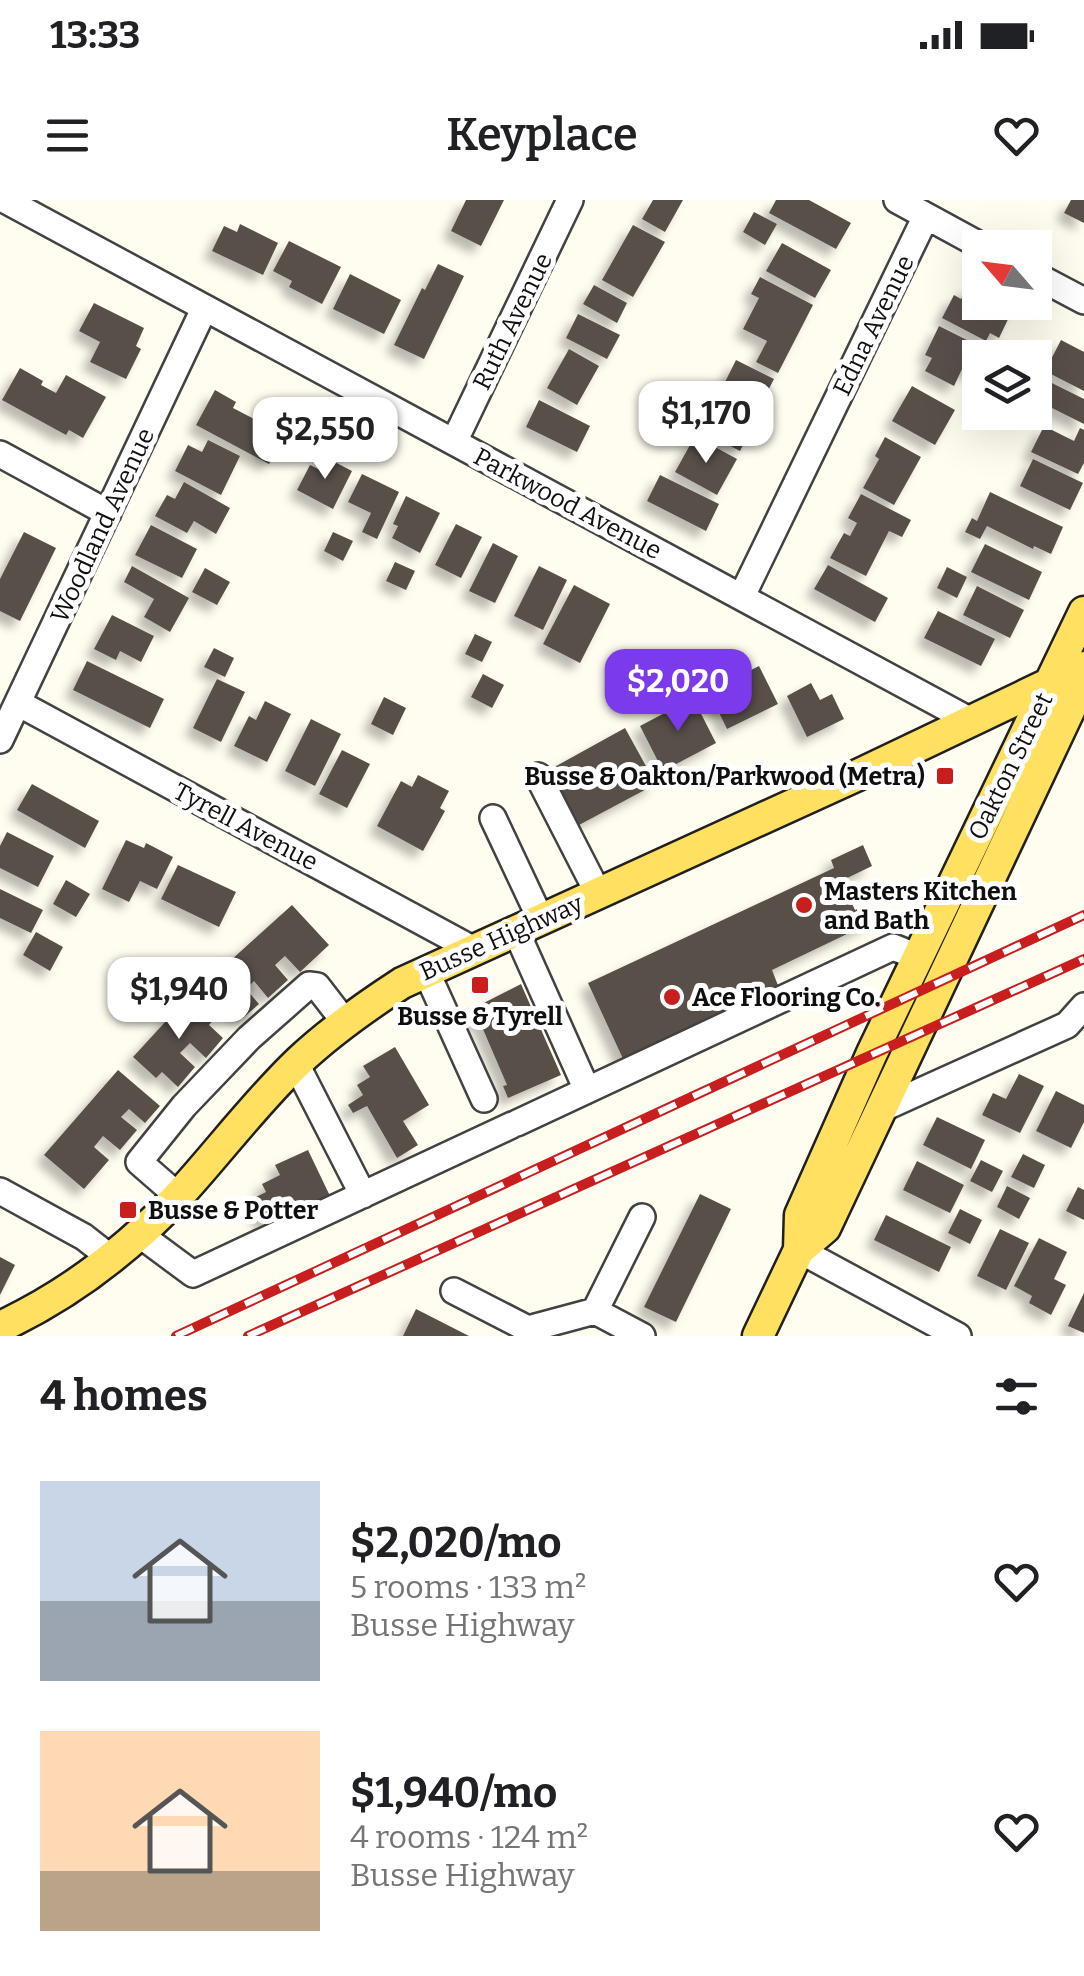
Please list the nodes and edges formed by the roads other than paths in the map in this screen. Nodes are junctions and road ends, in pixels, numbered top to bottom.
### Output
1 (5, 200) edge
2 (570, 200) edge
3 (897, 200) edge
4 (926, 216) junction
5 (962, 236) edge
6 (1052, 284) edge
7 (1084, 301) edge
8 (204, 310) junction
9 (454, 442) junction
10 (0, 454) edge
11 (108, 513) junction
12 (742, 596) junction
13 (1084, 612) edge
14 (1084, 667) edge
15 (1084, 679) edge
16 (1050, 683) junction
17 (18, 703) junction
18 (971, 721) junction
19 (0, 740) edge
20 (538, 776) dead end
21 (493, 818) dead end
22 (598, 893) junction
23 (528, 925) junction
24 (474, 950) junction
25 (918, 957) junction
26 (426, 972) junction
27 (344, 1021) junction
28 (1078, 1022) edge
29 (296, 1064) junction
30 (587, 1090) junction
31 (484, 1098) dead end
32 (878, 1110) junction
33 (0, 1192) edge
34 (364, 1195) junction
35 (178, 1196) junction
36 (642, 1217) dead end
37 (138, 1234) junction
38 (799, 1250) junction
39 (112, 1259) junction
40 (454, 1292) dead end
41 (594, 1311) junction
42 (0, 1327) edge
43 (642, 1336) edge
44 (758, 1336) edge
45 (958, 1336) edge

1 - 8 street, Parkwood Avenue
2 - 9 street, Ruth Avenue
3 - 4 street
4 - 5 street
4 - 12 street, Edna Avenue
6 - 7 street
8 - 9 street, Parkwood Avenue
8 - 11 street, Woodland Avenue
9 - 12 street, Parkwood Avenue
10 - 11 street
11 - 17 street, Woodland Avenue
12 - 18 street, Parkwood Avenue
13 - 16 main road, Oakton Street
14 - 16 main road, Busse Highway
15 - 32 main road, Oakton Street
16 - 18 main road, Busse Highway
16 - 25 main road, Oakton Street
17 - 19 street, Woodland Avenue
17 - 24 street, Tyrell Avenue
18 - 22 main road, Busse Highway
20 - 22 street
21 - 23 street
22 - 23 main road, Busse Highway
23 - 24 main road, Busse Highway
23 - 30 street
24 - 26 main road, Busse Highway
25 - 30 street
25 - 38 main road, Oakton Street
26 - 27 main road, Busse Highway
26 - 31 street
27 - 29 main road, Busse Highway
27 - 35 street
28 - 32 street
29 - 34 street
29 - 35 main road, Busse Highway
30 - 34 street
32 - 38 main road, Oakton Street
33 - 39 street
34 - 37 street
35 - 37 main road, Busse Highway
36 - 41 street
37 - 39 main road, Busse Highway
38 - 44 main road, Oakton Street
38 - 45 street
39 - 42 main road, Busse Highway
40 - 41 street
41 - 43 street

